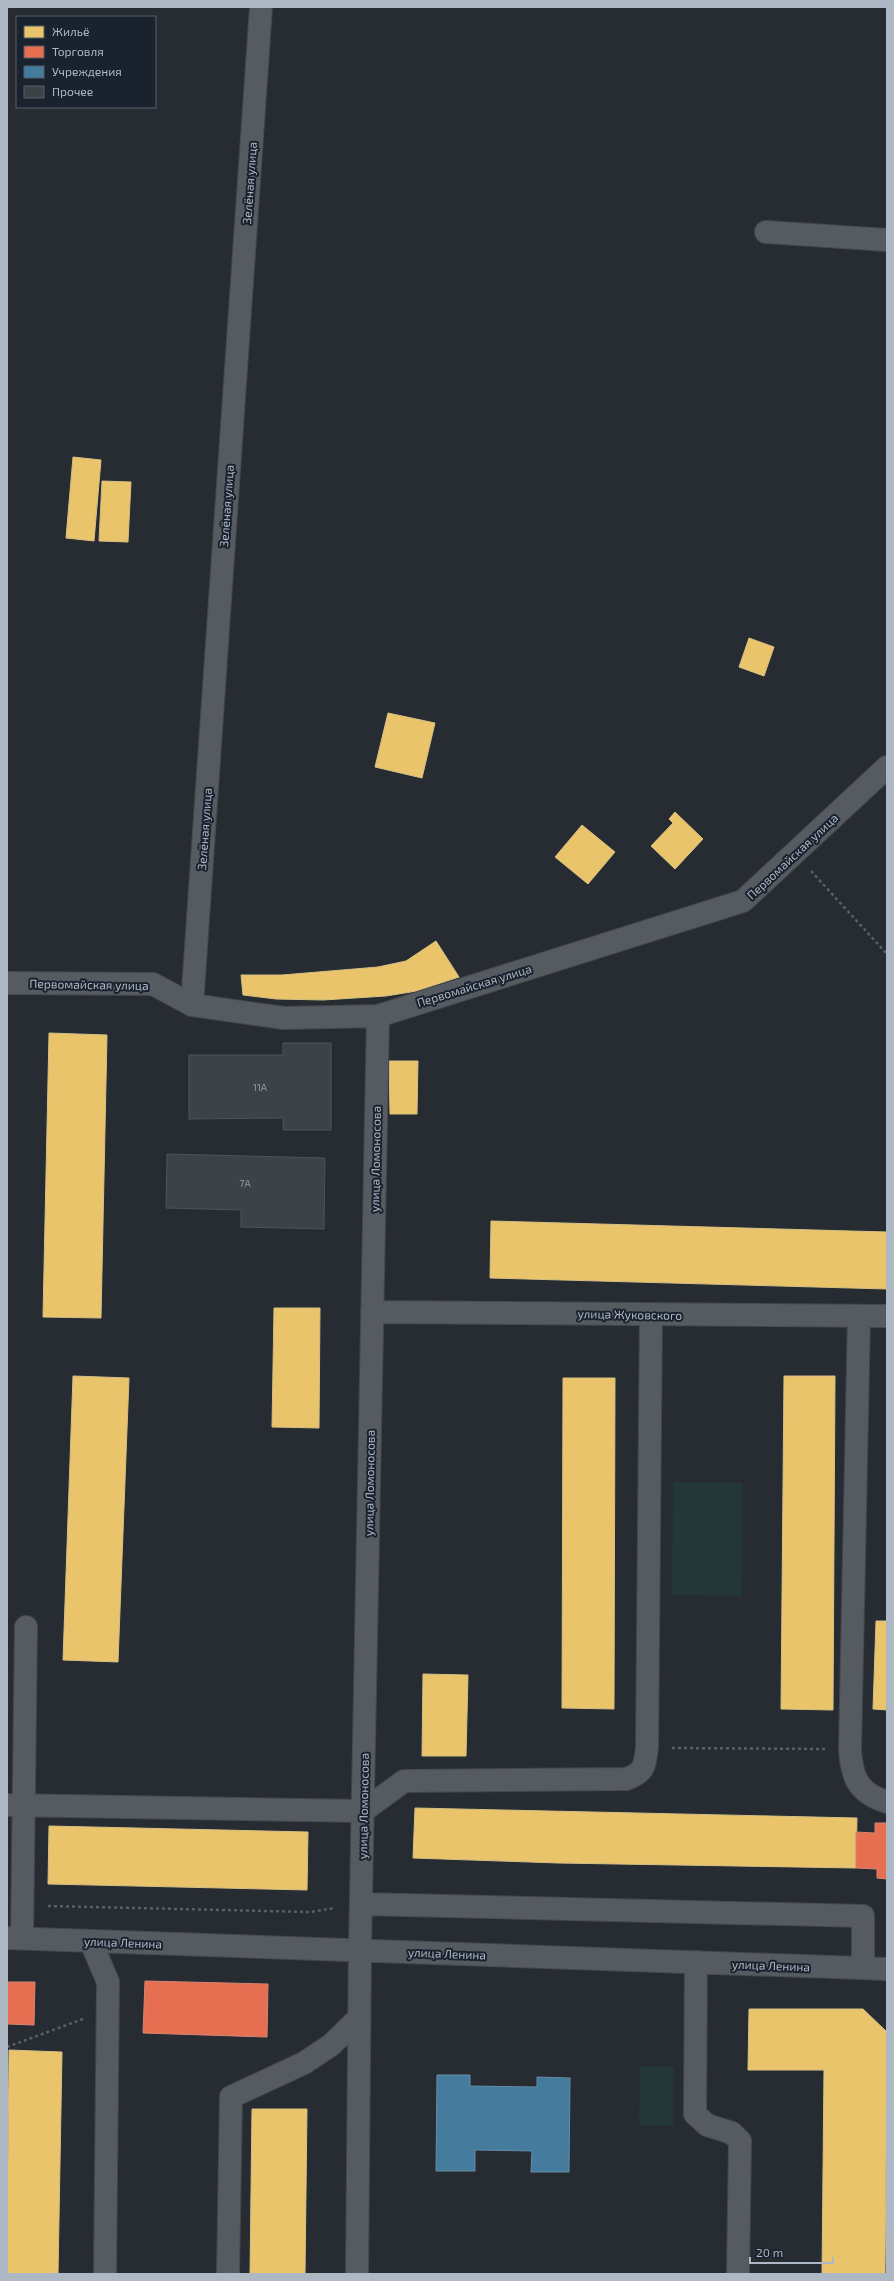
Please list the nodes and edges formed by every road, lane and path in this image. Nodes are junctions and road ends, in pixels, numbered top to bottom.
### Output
1 (261, 7) edge
2 (766, 232) dead end
3 (887, 240) edge
4 (887, 767) edge
5 (795, 853) junction
6 (887, 954) edge
7 (7, 983) edge
8 (192, 1005) junction
9 (378, 1016) junction
10 (372, 1312) junction
11 (651, 1314) junction
12 (859, 1316) junction
13 (887, 1316) edge
14 (26, 1627) dead end
15 (647, 1748) junction
16 (850, 1750) junction
17 (887, 1802) edge
18 (15, 1805) edge
19 (363, 1811) junction
20 (361, 1904) junction
21 (22, 1906) junction
22 (14, 1938) edge
23 (91, 1942) junction
24 (360, 1950) junction
25 (696, 1962) junction
26 (863, 1968) junction
27 (887, 1969) edge
28 (108, 2010) junction
29 (359, 2018) junction
30 (7, 2047) edge
31 (105, 2274) edge
32 (228, 2274) edge
33 (356, 2274) edge
34 (738, 2274) edge

1 - 8 street, Зелёная улица
2 - 3 street
4 - 5 street, Первомайская улица
5 - 6 path
5 - 9 street, Первомайская улица
7 - 8 street, Первомайская улица
8 - 9 street, Первомайская улица
9 - 10 street, улица Ломоносова
10 - 11 street, улица Жуковского
10 - 19 street, улица Ломоносова
11 - 12 street, улица Жуковского
11 - 15 street
12 - 13 street, улица Жуковского
12 - 16 street
14 - 18 street
15 - 16 path
15 - 19 street
16 - 17 street
18 - 19 street
18 - 21 street
19 - 20 street, улица Ломоносова
20 - 21 path
20 - 24 street, улица Ломоносова
20 - 26 street
21 - 22 street
22 - 23 street, улица Ленина
23 - 24 street, улица Ленина
23 - 28 street
24 - 25 street, улица Ленина
24 - 29 street, улица Ломоносова
25 - 26 street, улица Ленина
25 - 34 street
26 - 27 street, улица Ленина
28 - 30 path
28 - 31 street
29 - 32 street
29 - 33 street, улица Ломоносова

